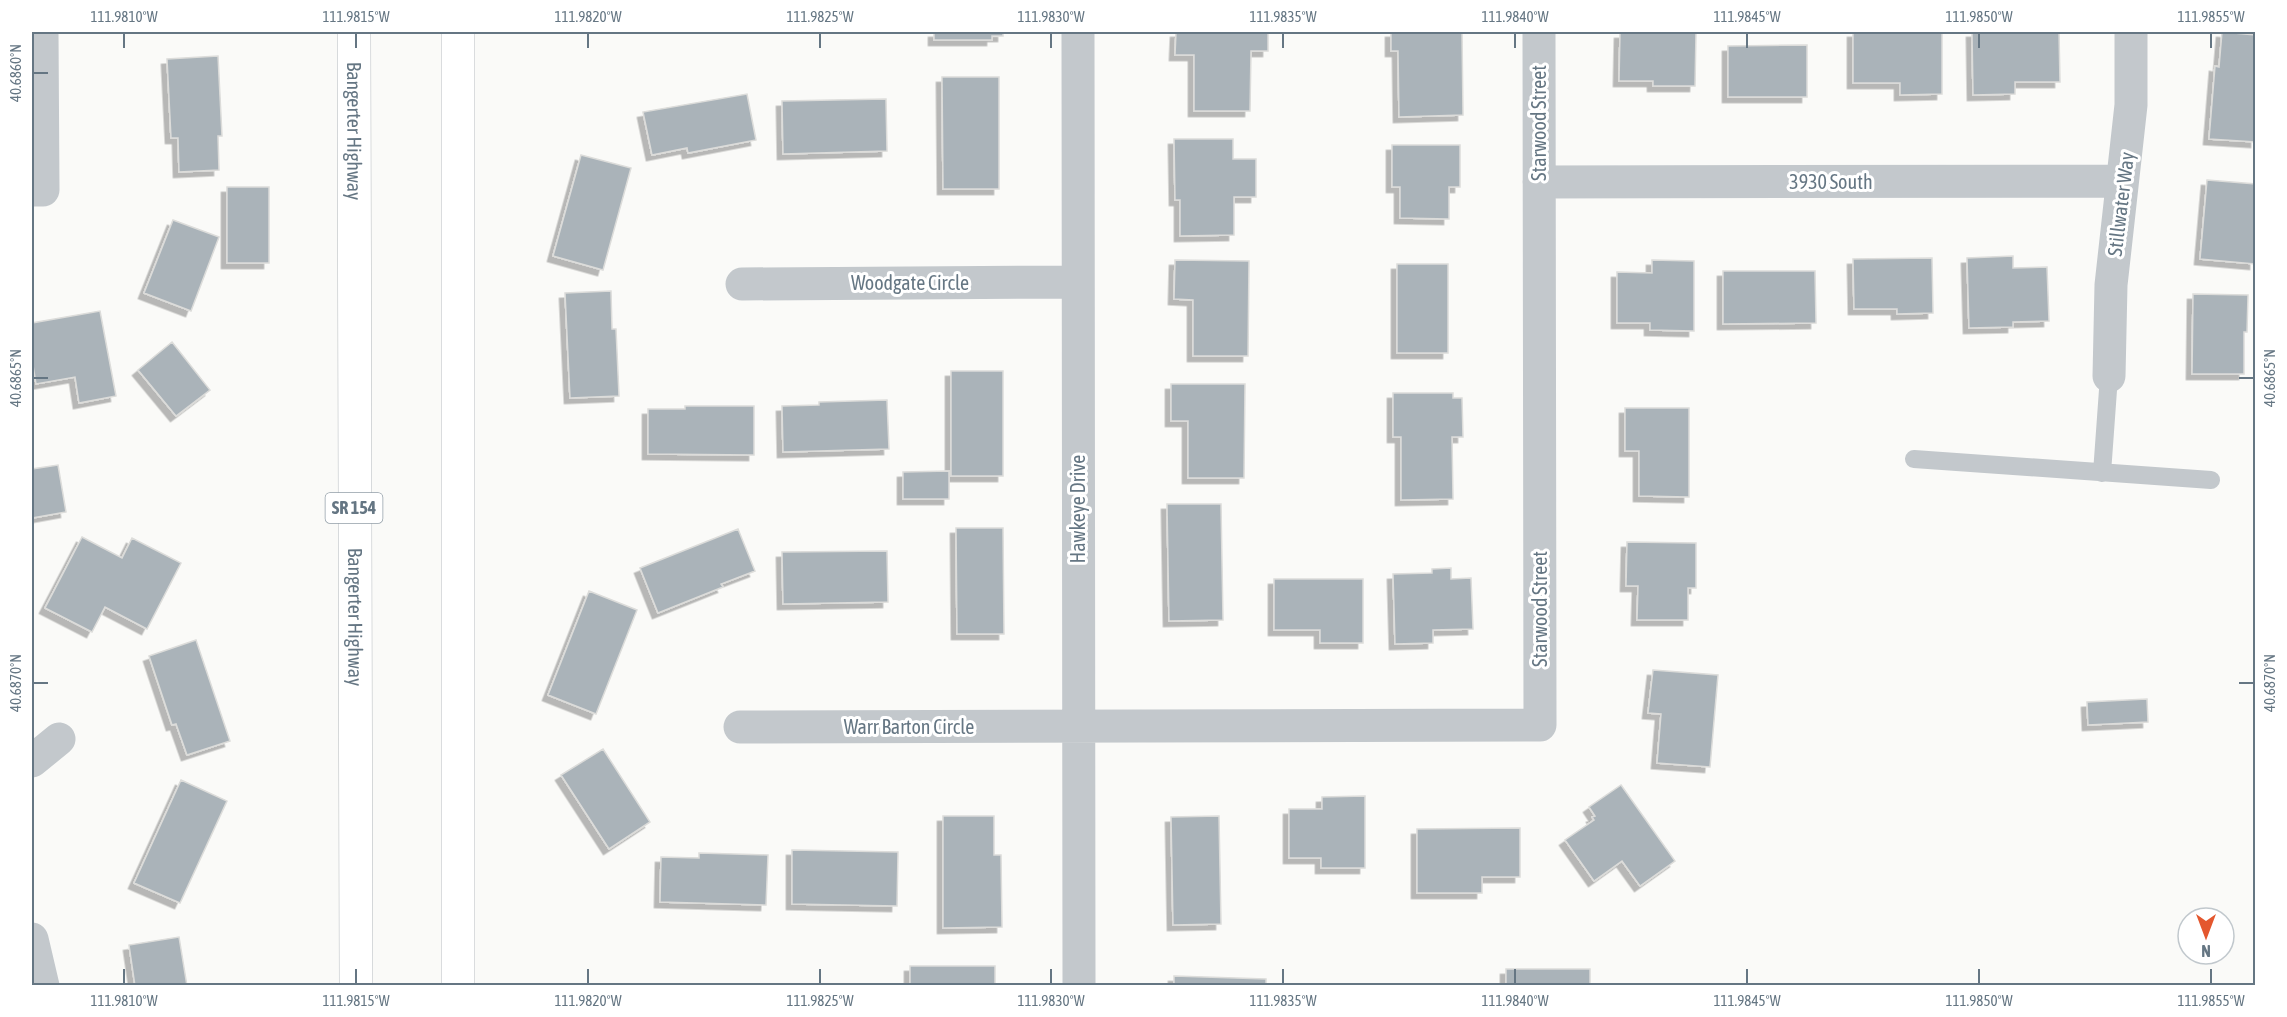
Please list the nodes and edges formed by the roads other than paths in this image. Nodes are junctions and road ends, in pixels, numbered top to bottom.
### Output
1 (42, 32) edge
2 (354, 32) edge
3 (458, 32) edge
4 (1078, 32) edge
5 (1539, 32) edge
6 (2131, 32) edge
7 (2122, 181) junction
8 (1539, 182) junction
9 (37, 190) edge
10 (1078, 282) junction
11 (742, 284) dead end
12 (2109, 376) joint
13 (1914, 459) dead end
14 (2102, 472) junction
15 (2211, 480) dead end
16 (740, 727) dead end
17 (1079, 727) junction
18 (59, 740) dead end
19 (32, 760) edge
20 (32, 939) edge
21 (42, 986) edge
22 (356, 986) edge
23 (458, 986) edge
24 (1079, 986) edge

1 - 9 street
2 - 22 highway, Bangerter Highway / SR 154
3 - 23 highway
4 - 10 street, Hawkeye Drive
5 - 8 street, Starwood Street
6 - 7 street, Stillwater Way
7 - 8 street, 3930 South
7 - 12 street, Stillwater Way
8 - 17 street, Starwood Street
10 - 11 street, Woodgate Circle
10 - 17 street, Hawkeye Drive
12 - 14 lane
13 - 14 lane
14 - 15 lane
16 - 17 street, Warr Barton Circle
17 - 24 street, Hawkeye Drive
18 - 19 street
20 - 21 street

